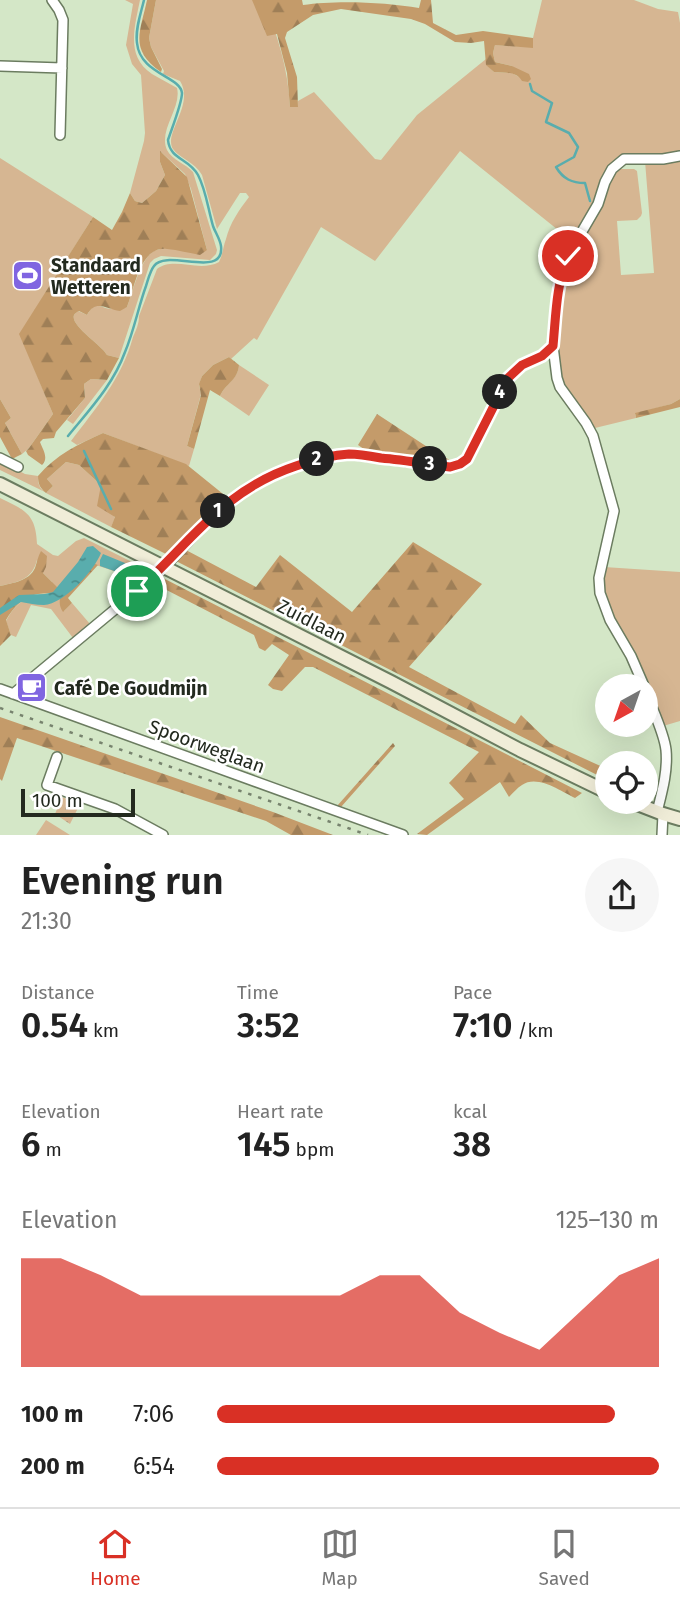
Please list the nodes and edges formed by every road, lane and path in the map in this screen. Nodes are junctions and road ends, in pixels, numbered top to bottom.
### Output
1 (52, 0) edge
2 (0, 66) edge
3 (62, 68) junction
4 (60, 135) dead end
5 (680, 156) edge
6 (553, 346) junction
7 (0, 458) edge
8 (18, 467) dead end
9 (0, 484) edge
10 (163, 567) junction
11 (638, 674) edge
12 (0, 690) edge
13 (13, 694) junction
14 (658, 726) edge
15 (57, 757) dead end
16 (595, 786) edge
17 (660, 813) junction
18 (680, 819) edge
19 (163, 835) edge
20 (403, 835) edge
21 (662, 835) edge

1 - 3 street
2 - 3 street
3 - 4 street
5 - 6 street
6 - 10 street
6 - 11 street
7 - 8 street
9 - 10 main road, Zuidlaan
10 - 13 street
10 - 16 main road, Zuidlaan
12 - 13 street, Spoorweglaan
13 - 20 street, Spoorweglaan
14 - 17 street
15 - 19 street
17 - 18 main road
17 - 21 street

